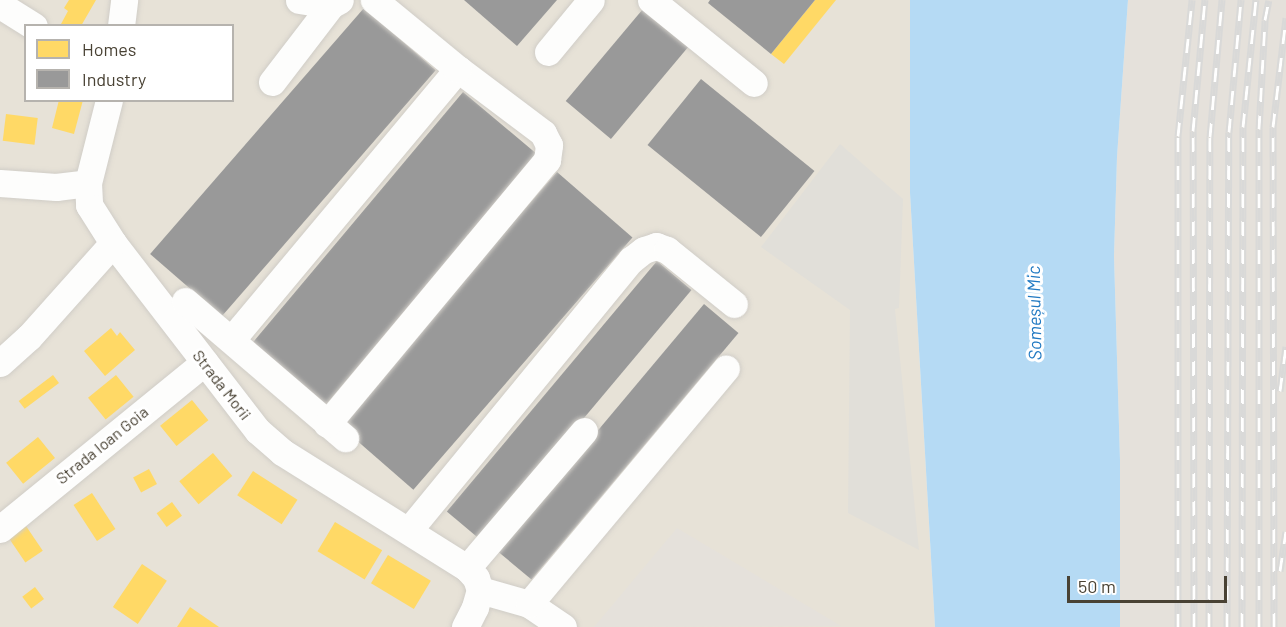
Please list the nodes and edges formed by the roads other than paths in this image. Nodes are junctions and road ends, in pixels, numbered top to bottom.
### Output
1 (124, 0) edge
2 (299, 0) edge
3 (374, 0) edge
4 (591, 0) edge
5 (651, 0) edge
6 (336, 3) edge
7 (0, 5) edge
8 (31, 24) edge
9 (121, 24) edge
10 (548, 52) dead end
11 (458, 69) junction
12 (272, 82) dead end
13 (754, 83) dead end
14 (108, 102) edge
15 (0, 183) edge
16 (88, 183) junction
17 (113, 243) junction
18 (185, 301) dead end
19 (734, 304) dead end
20 (232, 339) junction
21 (204, 362) junction
22 (0, 363) edge
23 (726, 368) dead end
24 (584, 431) dead end
25 (0, 529) edge
26 (409, 530) junction
27 (473, 579) junction
28 (529, 604) junction
29 (465, 627) edge
30 (563, 627) edge

1 - 9 street
2 - 6 street
3 - 11 street
4 - 10 street
5 - 13 street
6 - 12 street
7 - 8 street
11 - 20 street
11 - 20 street
14 - 16 street
15 - 16 street
16 - 17 street, Strada Morii
17 - 21 street, Strada Morii
17 - 22 street
18 - 20 street
19 - 26 street
21 - 25 street, Strada Ioan Goia
21 - 26 street, Strada Morii
23 - 28 street
24 - 27 street
26 - 27 street, Strada Morii
27 - 28 street, Strada Morii
27 - 29 street
28 - 30 street, Strada Morii

